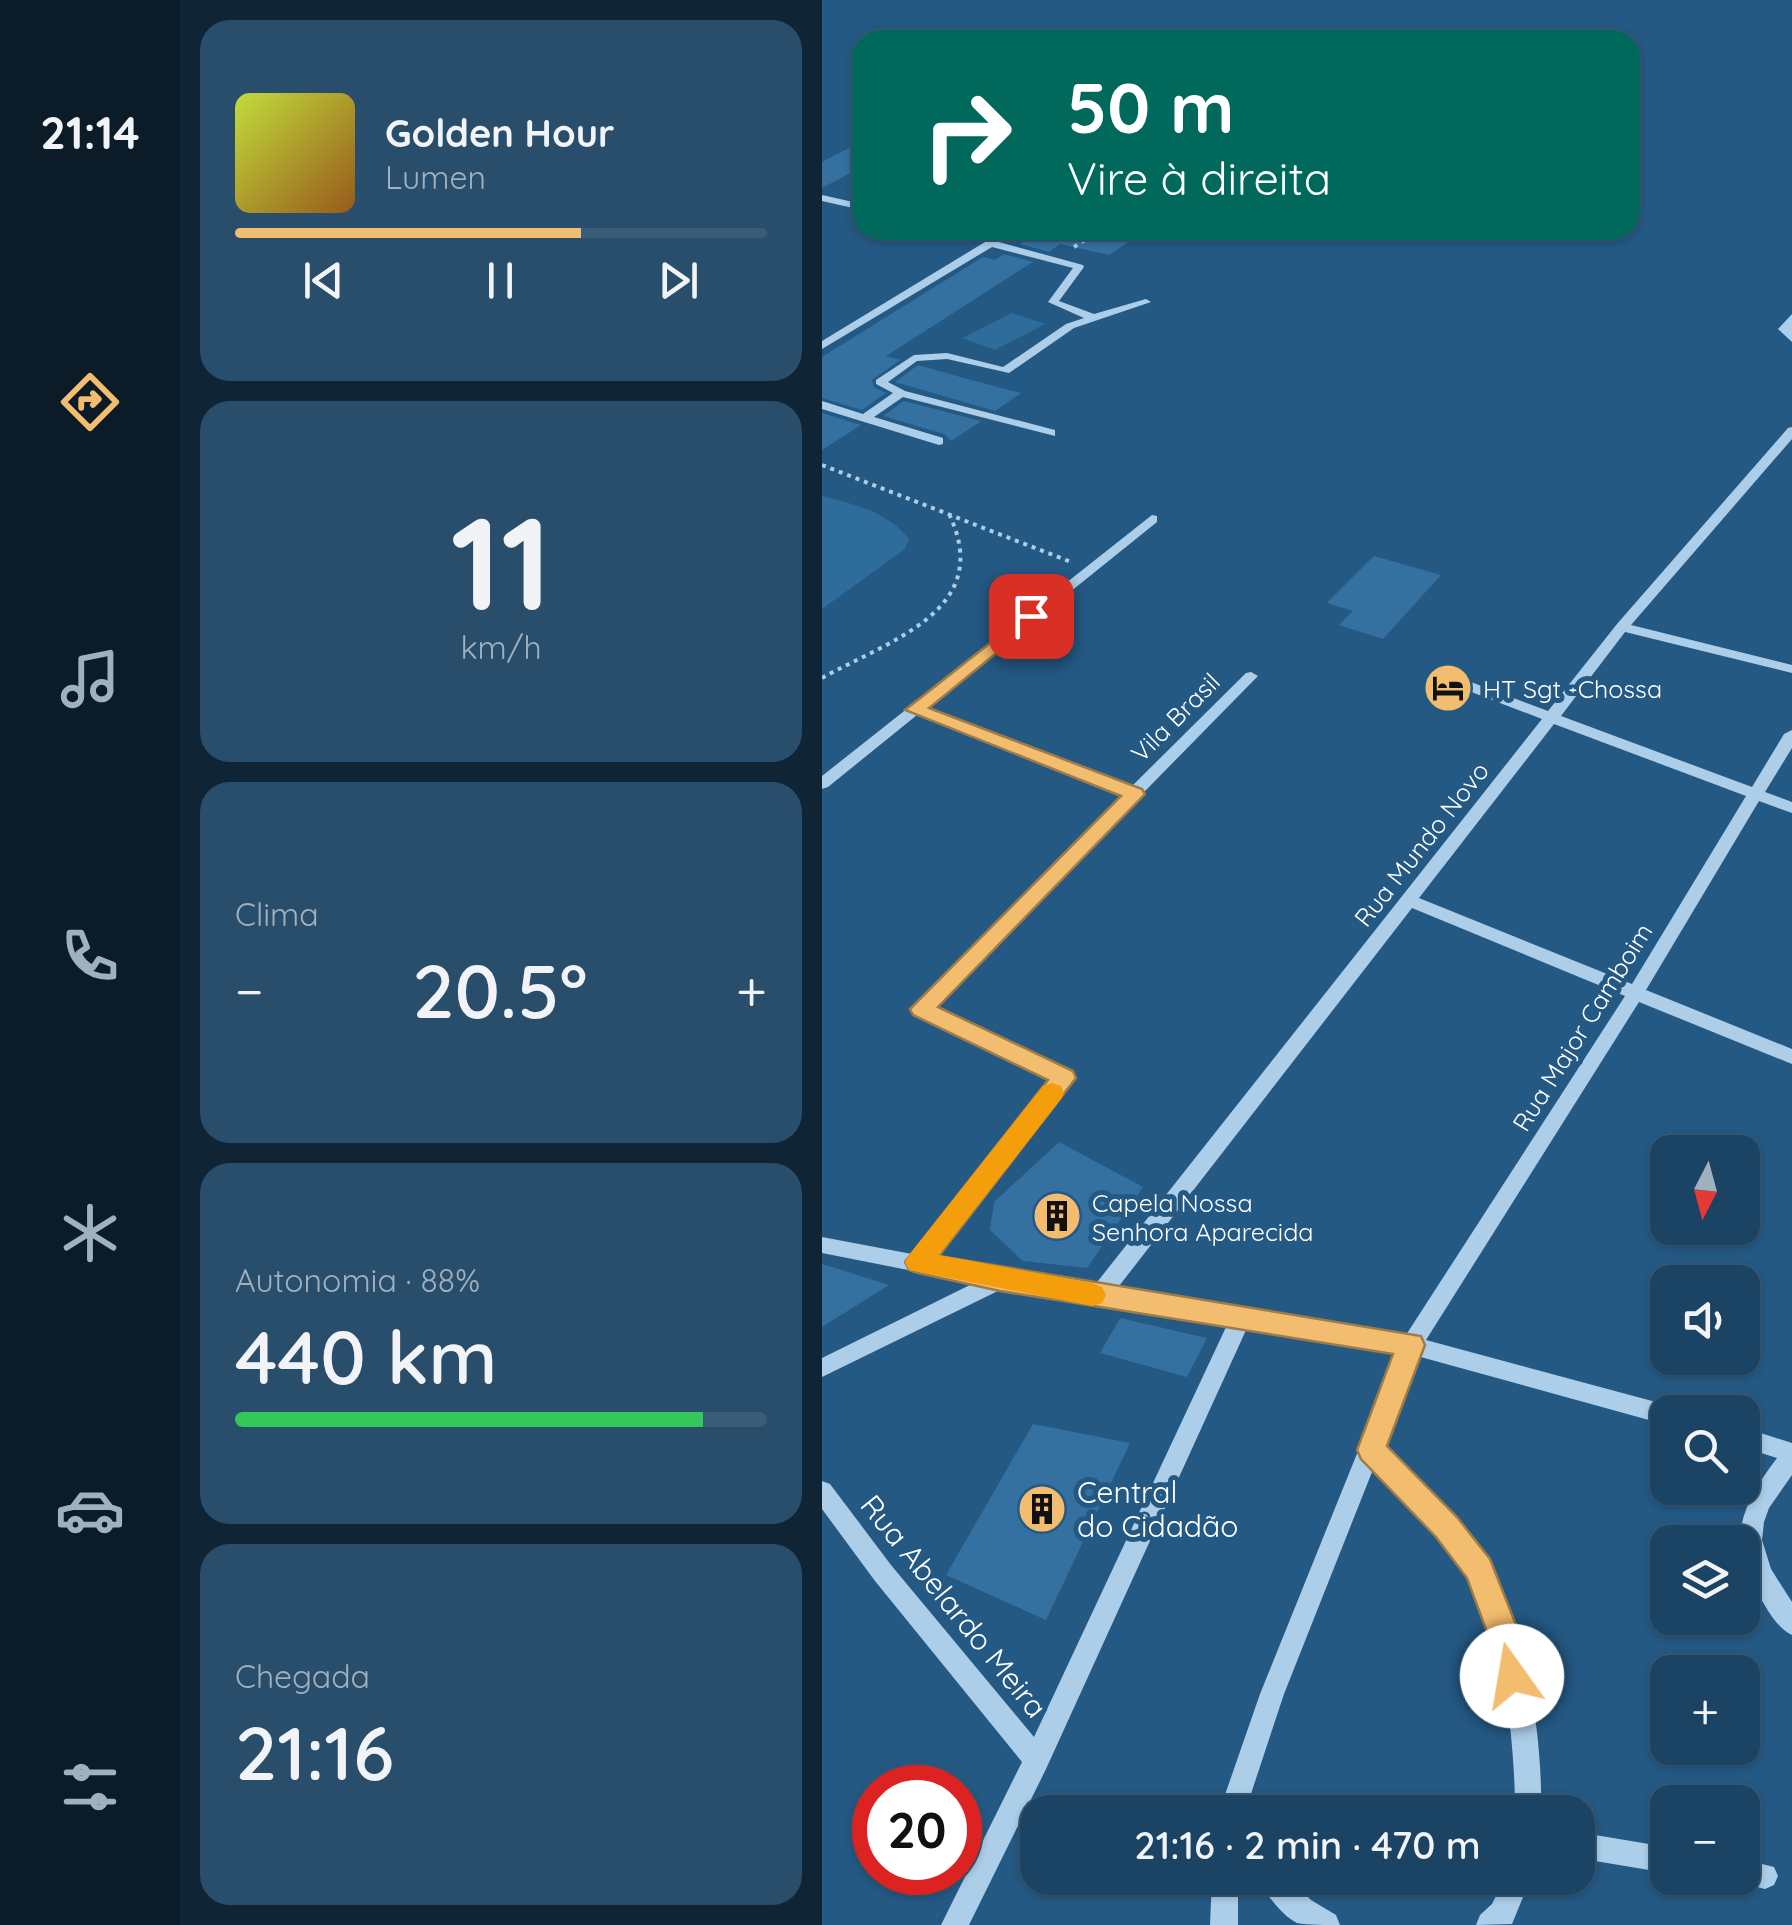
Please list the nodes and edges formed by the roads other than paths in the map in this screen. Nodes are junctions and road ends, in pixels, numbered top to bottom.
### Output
1 (822, 198) edge
2 (852, 206) edge
3 (997, 240) joint
4 (1146, 302) dead end
5 (1792, 317) edge
6 (1094, 318) junction
7 (1792, 339) edge
8 (822, 346) edge
9 (901, 393) junction
10 (822, 406) edge
11 (865, 418) junction
12 (1792, 431) edge
13 (1050, 433) dead end
14 (938, 440) dead end
15 (1152, 519) dead end
16 (1622, 627) junction
17 (1792, 669) edge
18 (1251, 676) dead end
19 (1466, 685) dead end
20 (915, 710) junction
21 (1554, 716) junction
22 (1792, 734) edge
23 (822, 784) edge
24 (1134, 794) junction
25 (1752, 794) junction
26 (1792, 808) edge
27 (1408, 900) junction
28 (1636, 992) junction
29 (1792, 1057) edge
30 (822, 1245) edge
31 (918, 1262) junction
32 (1000, 1280) junction
33 (1099, 1296) junction
34 (1240, 1320) junction
35 (1411, 1345) junction
36 (822, 1368) edge
37 (1650, 1410) edge
38 (1760, 1443) edge
39 (1371, 1450) junction
40 (1792, 1455) edge
41 (822, 1491) edge
42 (1792, 1624) edge
43 (1037, 1760) junction
44 (1238, 1795) edge
45 (1529, 1795) edge
46 (1595, 1848) edge
47 (1650, 1857) edge
48 (1225, 1895) edge
49 (1287, 1895) edge
50 (1510, 1895) edge
51 (955, 1925) edge
52 (1224, 1925) edge
53 (1326, 1925) edge
54 (1490, 1925) edge

1 - 2 street
3 - 6 street
3 - 8 street
4 - 6 street
5 - 7 street
6 - 9 street
9 - 11 street
9 - 13 street
10 - 11 street
11 - 14 street
12 - 16 street, Rua Mundo Novo
15 - 20 street
16 - 17 street
16 - 21 street, Rua Mundo Novo
18 - 24 street, Vila Brasil
19 - 21 street
20 - 23 street
20 - 24 street, Vila Brasil
21 - 25 street
21 - 27 street, Rua Mundo Novo
22 - 25 street, Rua Major Camboim
24 - 31 street, Vila Brasil
25 - 26 street
25 - 28 street, Rua Major Camboim
27 - 28 street
27 - 33 street, Rua Mundo Novo
28 - 29 street
28 - 35 street, Rua Major Camboim
30 - 31 street
31 - 32 street
32 - 33 street
32 - 36 street
33 - 34 street
34 - 35 street
34 - 43 street
35 - 37 street
35 - 39 street, Rua Major Camboim
38 - 40 street
39 - 44 street, Rua Major Camboim
39 - 45 street
40 - 42 street
41 - 43 street, Rua Abelardo Meira
43 - 51 street
46 - 47 street
48 - 52 street
49 - 53 street
50 - 54 street

